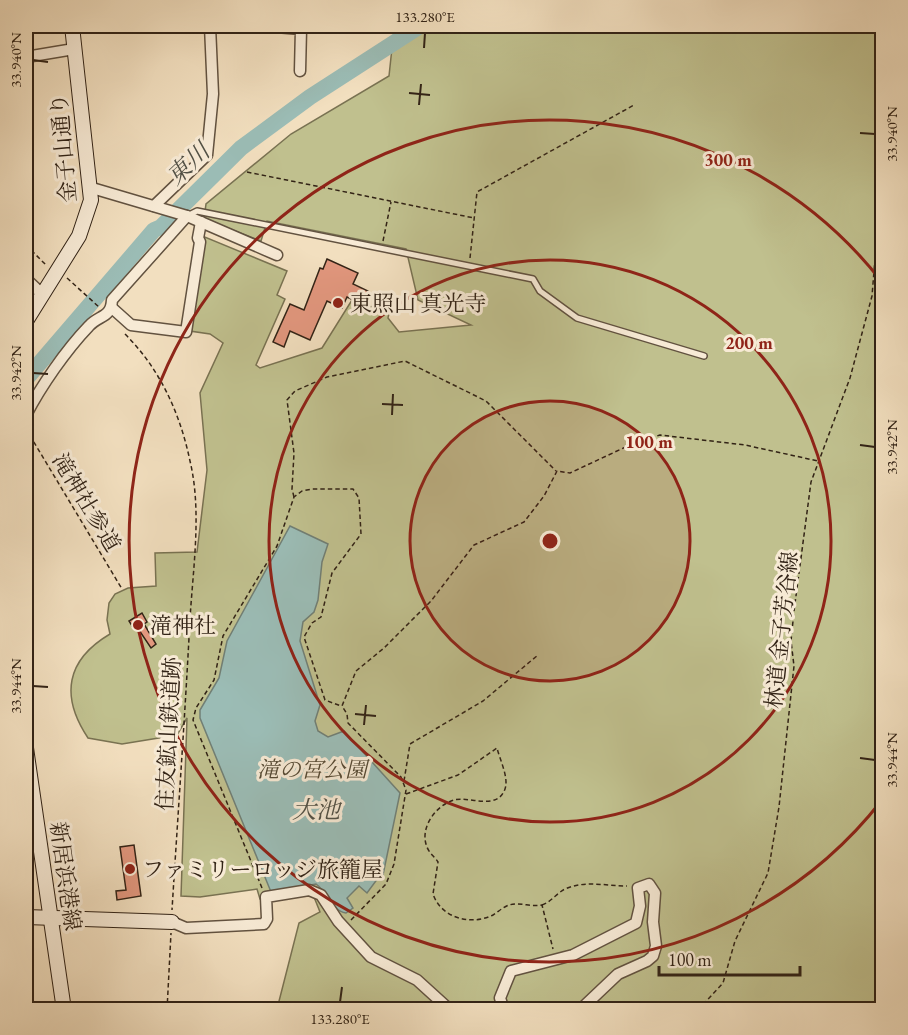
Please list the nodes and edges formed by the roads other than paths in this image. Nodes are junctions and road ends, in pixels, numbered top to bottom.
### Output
1 (72, 26) edge
2 (210, 26) edge
3 (263, 26) edge
4 (74, 49) junction
5 (26, 57) edge
6 (300, 71) dead end
7 (92, 188) junction
8 (156, 206) junction
9 (186, 216) junction
10 (201, 222) junction
11 (277, 255) dead end
12 (26, 279) edge
13 (43, 295) junction
14 (106, 311) junction
15 (26, 321) edge
16 (704, 356) dead end
17 (26, 415) edge
18 (26, 749) edge
19 (26, 917) edge
20 (51, 917) junction
21 (172, 922) joint
22 (64, 1010) edge
23 (450, 1010) edge
24 (504, 1010) edge
25 (580, 1010) edge

1 - 4 street, 金子山通り
2 - 8 street
3 - 6 street
4 - 5 street
4 - 7 street, 金子山通り
7 - 8 street
7 - 13 street, 金子山通り
8 - 9 street
9 - 10 street
9 - 14 street
9 - 16 lane
10 - 11 street
10 - 14 street
12 - 13 street
13 - 15 street, 金子山通り
14 - 17 street
18 - 20 street, 新居浜港線
19 - 20 street
20 - 21 street
20 - 22 street, 新居浜港線
21 - 23 street
24 - 25 street

